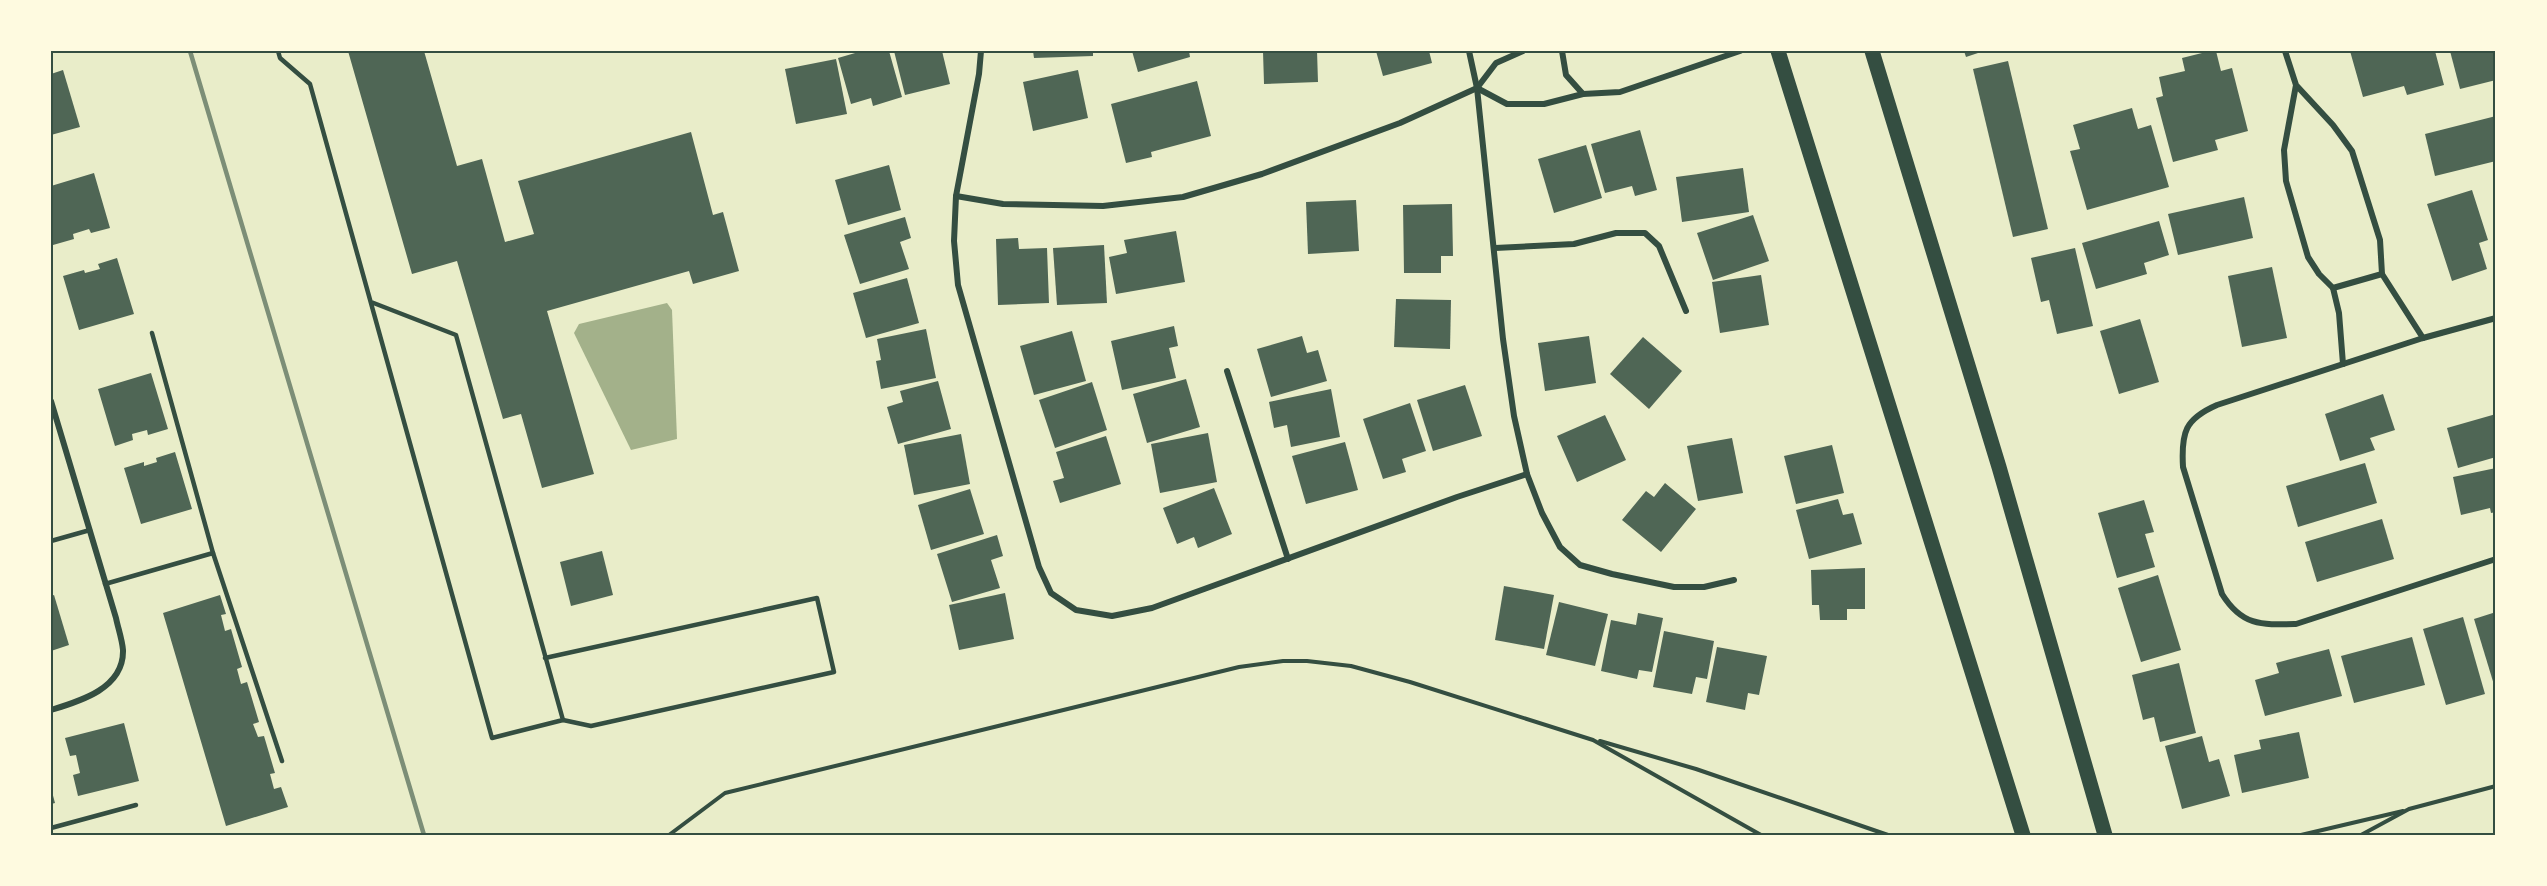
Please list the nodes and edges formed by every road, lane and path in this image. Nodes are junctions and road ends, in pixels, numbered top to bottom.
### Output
1 (278, 51) edge
2 (981, 51) edge
3 (1469, 51) edge
4 (1523, 51) edge
5 (1562, 51) edge
6 (1740, 51) edge
7 (1778, 51) edge
8 (1872, 51) edge
9 (2285, 51) edge
10 (2296, 85) junction
11 (1478, 88) junction
12 (1583, 94) junction
13 (956, 196) junction
14 (1495, 248) junction
15 (2382, 274) junction
16 (2333, 288) junction
17 (371, 302) junction
18 (1686, 311) dead end
19 (2496, 318) edge
20 (152, 333) dead end
21 (2423, 338) junction
22 (2343, 364) junction
23 (1227, 371) dead end
24 (51, 401) edge
25 (1527, 474) junction
26 (90, 530) junction
27 (51, 542) edge
28 (213, 553) junction
29 (1288, 559) junction
30 (2496, 559) edge
31 (1734, 580) dead end
32 (105, 584) junction
33 (545, 658) junction
34 (51, 710) edge
35 (562, 720) junction
36 (1593, 740) junction
37 (282, 761) dead end
38 (2496, 786) edge
39 (136, 806) dead end
40 (2409, 810) junction
41 (51, 828) edge
42 (669, 835) edge
43 (1761, 835) edge
44 (1888, 835) edge
45 (2023, 835) edge
46 (2104, 835) edge
47 (2301, 835) edge
48 (2361, 835) edge

1 - 17 lane
2 - 13 street
3 - 11 street
4 - 11 street
5 - 12 street
6 - 12 street
7 - 45 main road
8 - 46 main road
9 - 10 street
10 - 15 street
10 - 16 street
11 - 12 street
11 - 13 street
11 - 14 street
13 - 29 street
14 - 18 street
14 - 25 street
15 - 16 street
15 - 21 street
16 - 22 street
17 - 33 lane
17 - 35 lane
19 - 21 street
20 - 28 lane
21 - 22 street
22 - 30 street
23 - 29 street
24 - 26 street
25 - 29 street
25 - 31 street
26 - 27 lane
26 - 32 street
28 - 32 lane
28 - 37 lane
32 - 34 street
33 - 35 lane
33 - 35 lane
36 - 42 path
36 - 43 path
36 - 44 path
38 - 40 path
39 - 41 lane
40 - 47 path
40 - 48 path

